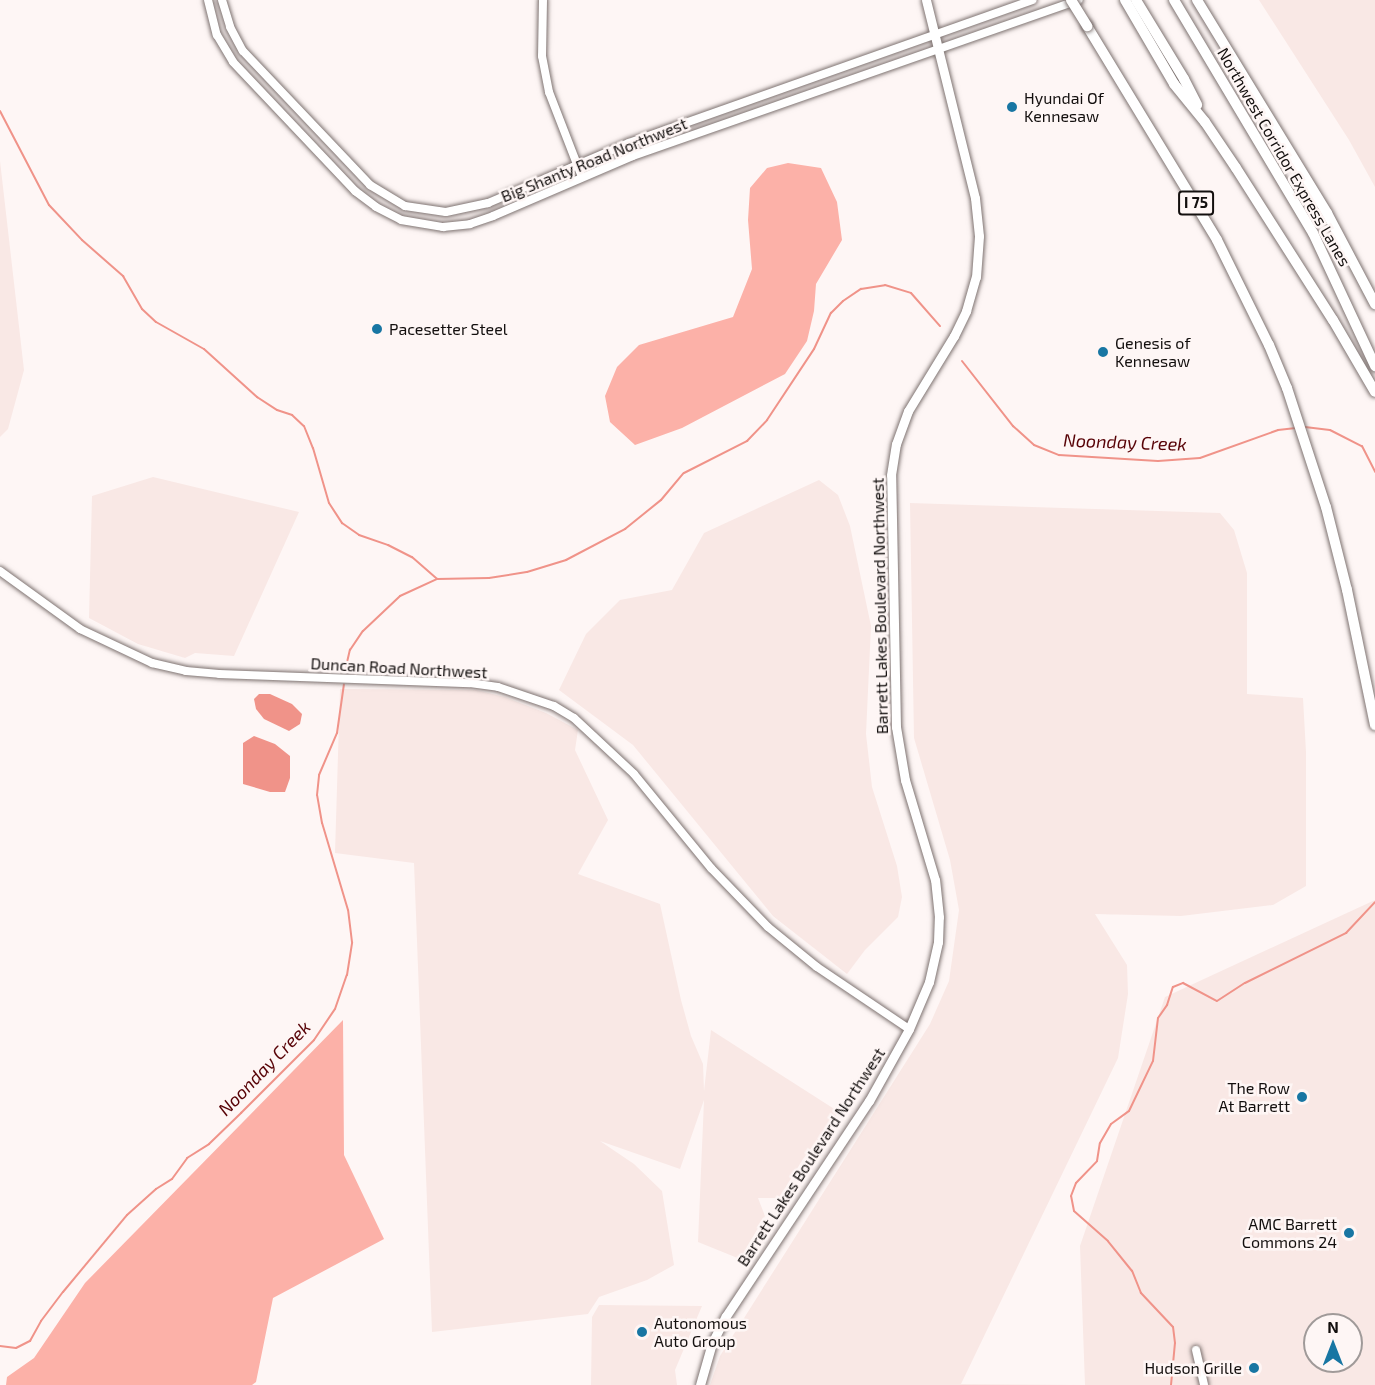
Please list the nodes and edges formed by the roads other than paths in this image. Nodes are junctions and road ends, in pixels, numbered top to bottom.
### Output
1 (207, 0) edge
2 (222, 0) edge
3 (543, 0) edge
4 (926, 0) edge
5 (1032, 0) edge
6 (1071, 0) edge
7 (1078, 0) edge
8 (1125, 0) edge
9 (1136, 0) edge
10 (1197, 0) edge
11 (1174, 1) edge
12 (934, 34) junction
13 (938, 49) junction
14 (1205, 122) junction
15 (576, 165) junction
16 (582, 177) junction
17 (1375, 304) edge
18 (1375, 366) edge
19 (1375, 392) edge
20 (0, 571) edge
21 (1375, 725) edge
22 (909, 1029) junction
23 (1196, 1350) dead end
24 (700, 1385) edge
25 (1204, 1385) edge

1 - 16 street, Big Shanty Road Northwest
2 - 15 street, Big Shanty Road Northwest
3 - 15 street
4 - 12 main road, Barrett Lakes Boulevard Northwest
5 - 12 street, Big Shanty Road Northwest
6 - 21 highway, I 75, bridge
7 - 13 street, Big Shanty Road Northwest
8 - 14 highway
9 - 14 highway
10 - 17 highway
11 - 18 highway, Northwest Corridor Express Lanes
12 - 13 main road, Barrett Lakes Boulevard Northwest
12 - 15 street, Big Shanty Road Northwest
13 - 16 street, Big Shanty Road Northwest
13 - 22 main road, Barrett Lakes Boulevard Northwest
14 - 19 highway
15 - 16 street
20 - 22 street, Duncan Road Northwest
22 - 24 main road, Barrett Lakes Boulevard Northwest
23 - 25 street

